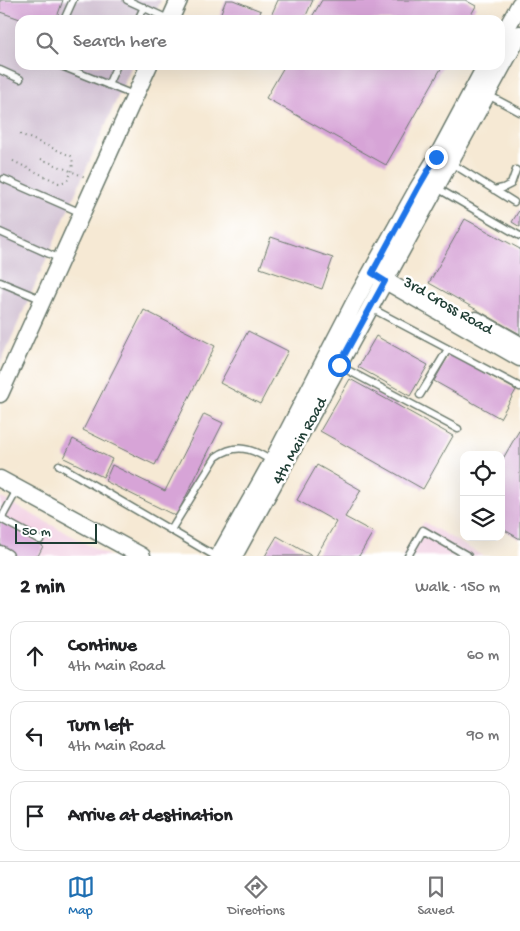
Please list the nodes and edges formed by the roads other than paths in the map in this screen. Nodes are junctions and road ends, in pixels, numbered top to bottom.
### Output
1 (73, 0) edge
2 (127, 0) edge
3 (171, 0) edge
4 (179, 0) edge
5 (520, 4) edge
6 (144, 8) junction
7 (66, 15) edge
8 (140, 15) edge
9 (157, 15) edge
10 (166, 15) edge
11 (168, 15) edge
12 (513, 43) edge
13 (505, 59) edge
14 (0, 70) edge
15 (71, 70) edge
16 (115, 70) edge
17 (142, 70) edge
18 (147, 70) edge
19 (483, 70) edge
20 (499, 70) edge
21 (20, 79) dead end
22 (108, 85) junction
23 (131, 94) junction
24 (487, 94) junction
25 (520, 112) edge
26 (450, 162) junction
27 (516, 170) dead end
28 (4, 179) dead end
29 (436, 187) junction
30 (494, 190) junction
31 (514, 202) dead end
32 (77, 211) junction
33 (0, 232) edge
34 (520, 236) edge
35 (56, 257) junction
36 (381, 272) junction
37 (0, 282) edge
38 (36, 297) junction
39 (370, 307) junction
40 (520, 345) edge
41 (448, 348) junction
42 (520, 358) edge
43 (339, 365) junction
44 (0, 381) edge
45 (520, 386) edge
46 (0, 394) edge
47 (420, 395) dead end
48 (458, 430) dead end
49 (272, 462) junction
50 (59, 465) dead end
51 (0, 479) edge
52 (18, 488) junction
53 (171, 530) junction
54 (40, 540) dead end
55 (0, 552) edge
56 (7, 556) edge
57 (142, 556) edge
58 (215, 556) edge
59 (220, 556) edge
60 (234, 556) edge
61 (408, 556) edge
62 (468, 556) edge

1 - 7 lane
2 - 6 lane
3 - 10 street
4 - 11 street
5 - 12 street, 4th Main Road
6 - 8 lane
6 - 9 lane
12 - 13 street, 4th Main Road
14 - 21 lane
15 - 22 lane
16 - 22 lane
17 - 23 street
18 - 46 street
19 - 36 street, 4th Main Road
20 - 24 street, 4th Main Road
22 - 23 lane
23 - 32 street
24 - 25 lane
24 - 26 street, 4th Main Road
26 - 29 street, 4th Main Road
26 - 30 lane
27 - 30 lane
28 - 32 lane
29 - 34 lane
29 - 36 street, 4th Main Road
30 - 31 lane
32 - 35 street
33 - 35 lane
35 - 38 street
36 - 39 street, 4th Main Road
36 - 40 street, 3rd Cross Road
36 - 42 street
36 - 49 street, 4th Main Road
37 - 38 lane
38 - 44 street
39 - 41 lane
39 - 43 street, 4th Main Road
41 - 45 lane
41 - 47 lane
43 - 48 lane
43 - 60 street, 4th Main Road
49 - 53 lane
49 - 59 street, 4th Main Road
50 - 53 lane
51 - 52 street
52 - 54 lane
52 - 57 street
53 - 58 lane
55 - 56 street
61 - 62 lane

